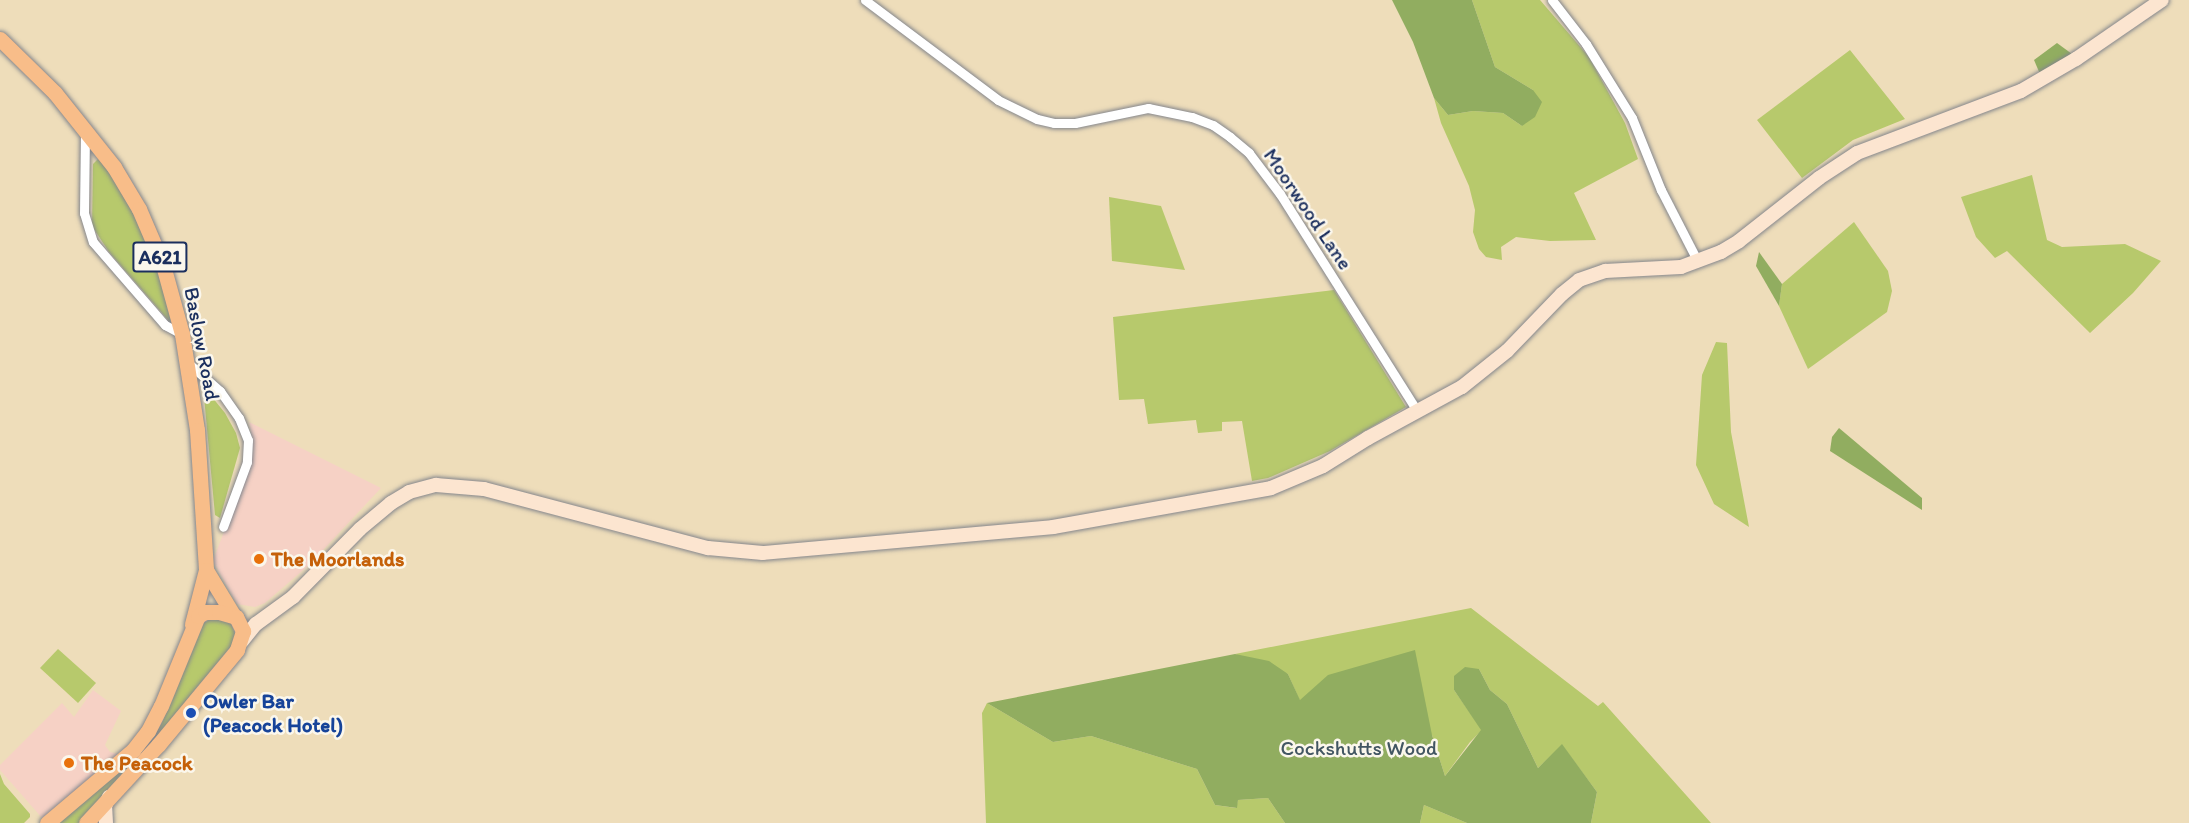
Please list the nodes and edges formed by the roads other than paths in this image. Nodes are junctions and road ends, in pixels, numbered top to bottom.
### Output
1 (865, 0) edge
2 (1552, 0) edge
3 (2162, 0) edge
4 (0, 39) edge
5 (85, 129) junction
6 (1698, 262) junction
7 (182, 334) junction
8 (188, 363) junction
9 (1418, 411) junction
10 (223, 527) dead end
11 (206, 570) junction
12 (270, 613) junction
13 (235, 617) junction
14 (192, 624) junction
15 (242, 641) junction
16 (109, 797) junction
17 (47, 823) edge
18 (86, 823) edge
19 (106, 823) edge

1 - 9 street, Moorwood Lane
2 - 6 street
3 - 6 main road
4 - 5 main road, Baslow Road / A621
5 - 7 main road, Baslow Road / A621
5 - 7 street
6 - 9 main road
7 - 8 main road, Baslow Road / A621
8 - 10 street
8 - 11 main road, Baslow Road / A621
9 - 12 main road
11 - 13 main road, Baslow Road / A621
11 - 14 main road, Baslow Road / A621
12 - 13 main road
12 - 15 main road
13 - 14 main road
13 - 15 main road, A621
14 - 17 main road, A621
15 - 16 main road
16 - 18 main road
16 - 19 main road

